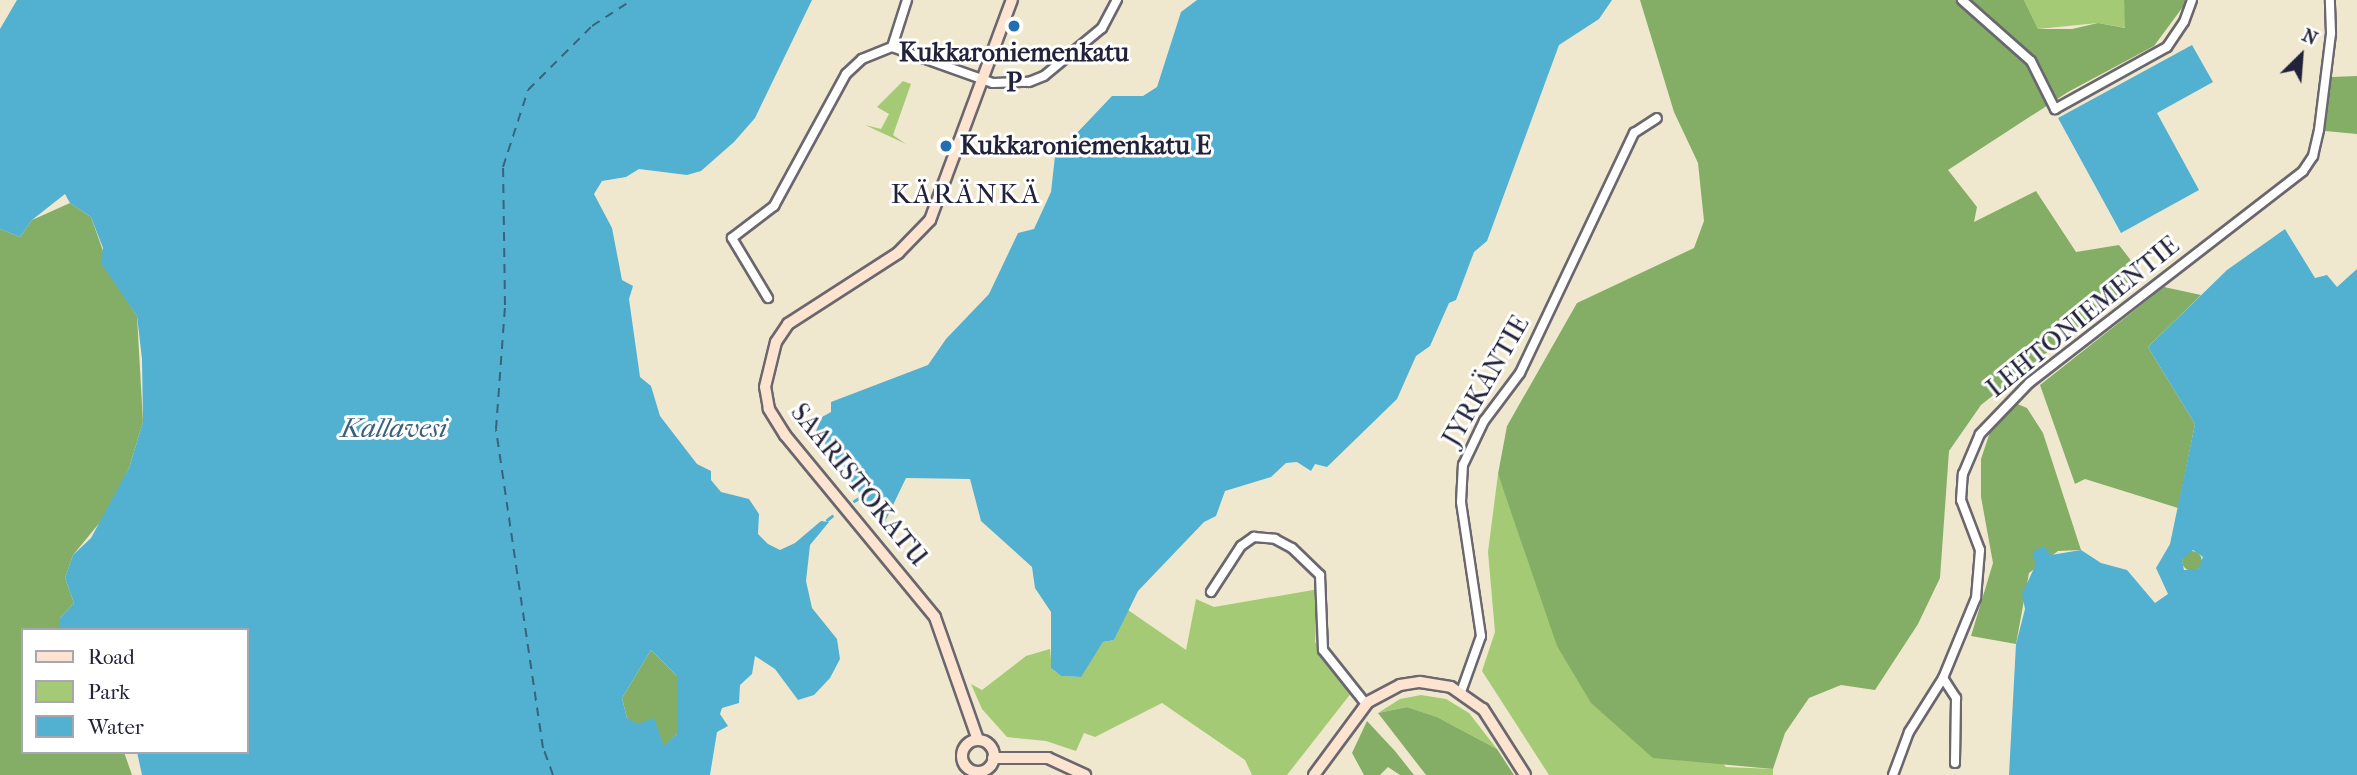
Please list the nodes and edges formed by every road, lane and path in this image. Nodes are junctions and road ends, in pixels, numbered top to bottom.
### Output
1 (907, 0) edge
2 (1012, 0) edge
3 (1117, 0) edge
4 (1962, 0) edge
5 (2192, 0) edge
6 (2330, 0) edge
7 (892, 47) junction
8 (983, 79) junction
9 (1657, 118) dead end
10 (768, 298) dead end
11 (1211, 592) dead end
12 (1943, 678) junction
13 (1461, 692) junction
14 (1366, 704) junction
15 (978, 740) junction
16 (993, 758) junction
17 (1955, 763) dead end
18 (974, 773) edge
19 (1085, 775) edge
20 (1314, 775) edge
21 (1525, 775) edge
22 (1893, 775) edge

1 - 7 street
2 - 8 main road, SAARISTOKATU
3 - 8 street
4 - 5 street
6 - 12 street, LEHTONIEMENTIE
7 - 8 street
7 - 10 street
8 - 15 main road, SAARISTOKATU
9 - 13 street, JYRKÄNTIE
11 - 14 street
12 - 17 street
12 - 22 street, LEHTONIEMENTIE
13 - 14 main road
13 - 21 main road
14 - 20 main road
15 - 16 main road
15 - 18 main road
16 - 18 main road
16 - 19 main road

